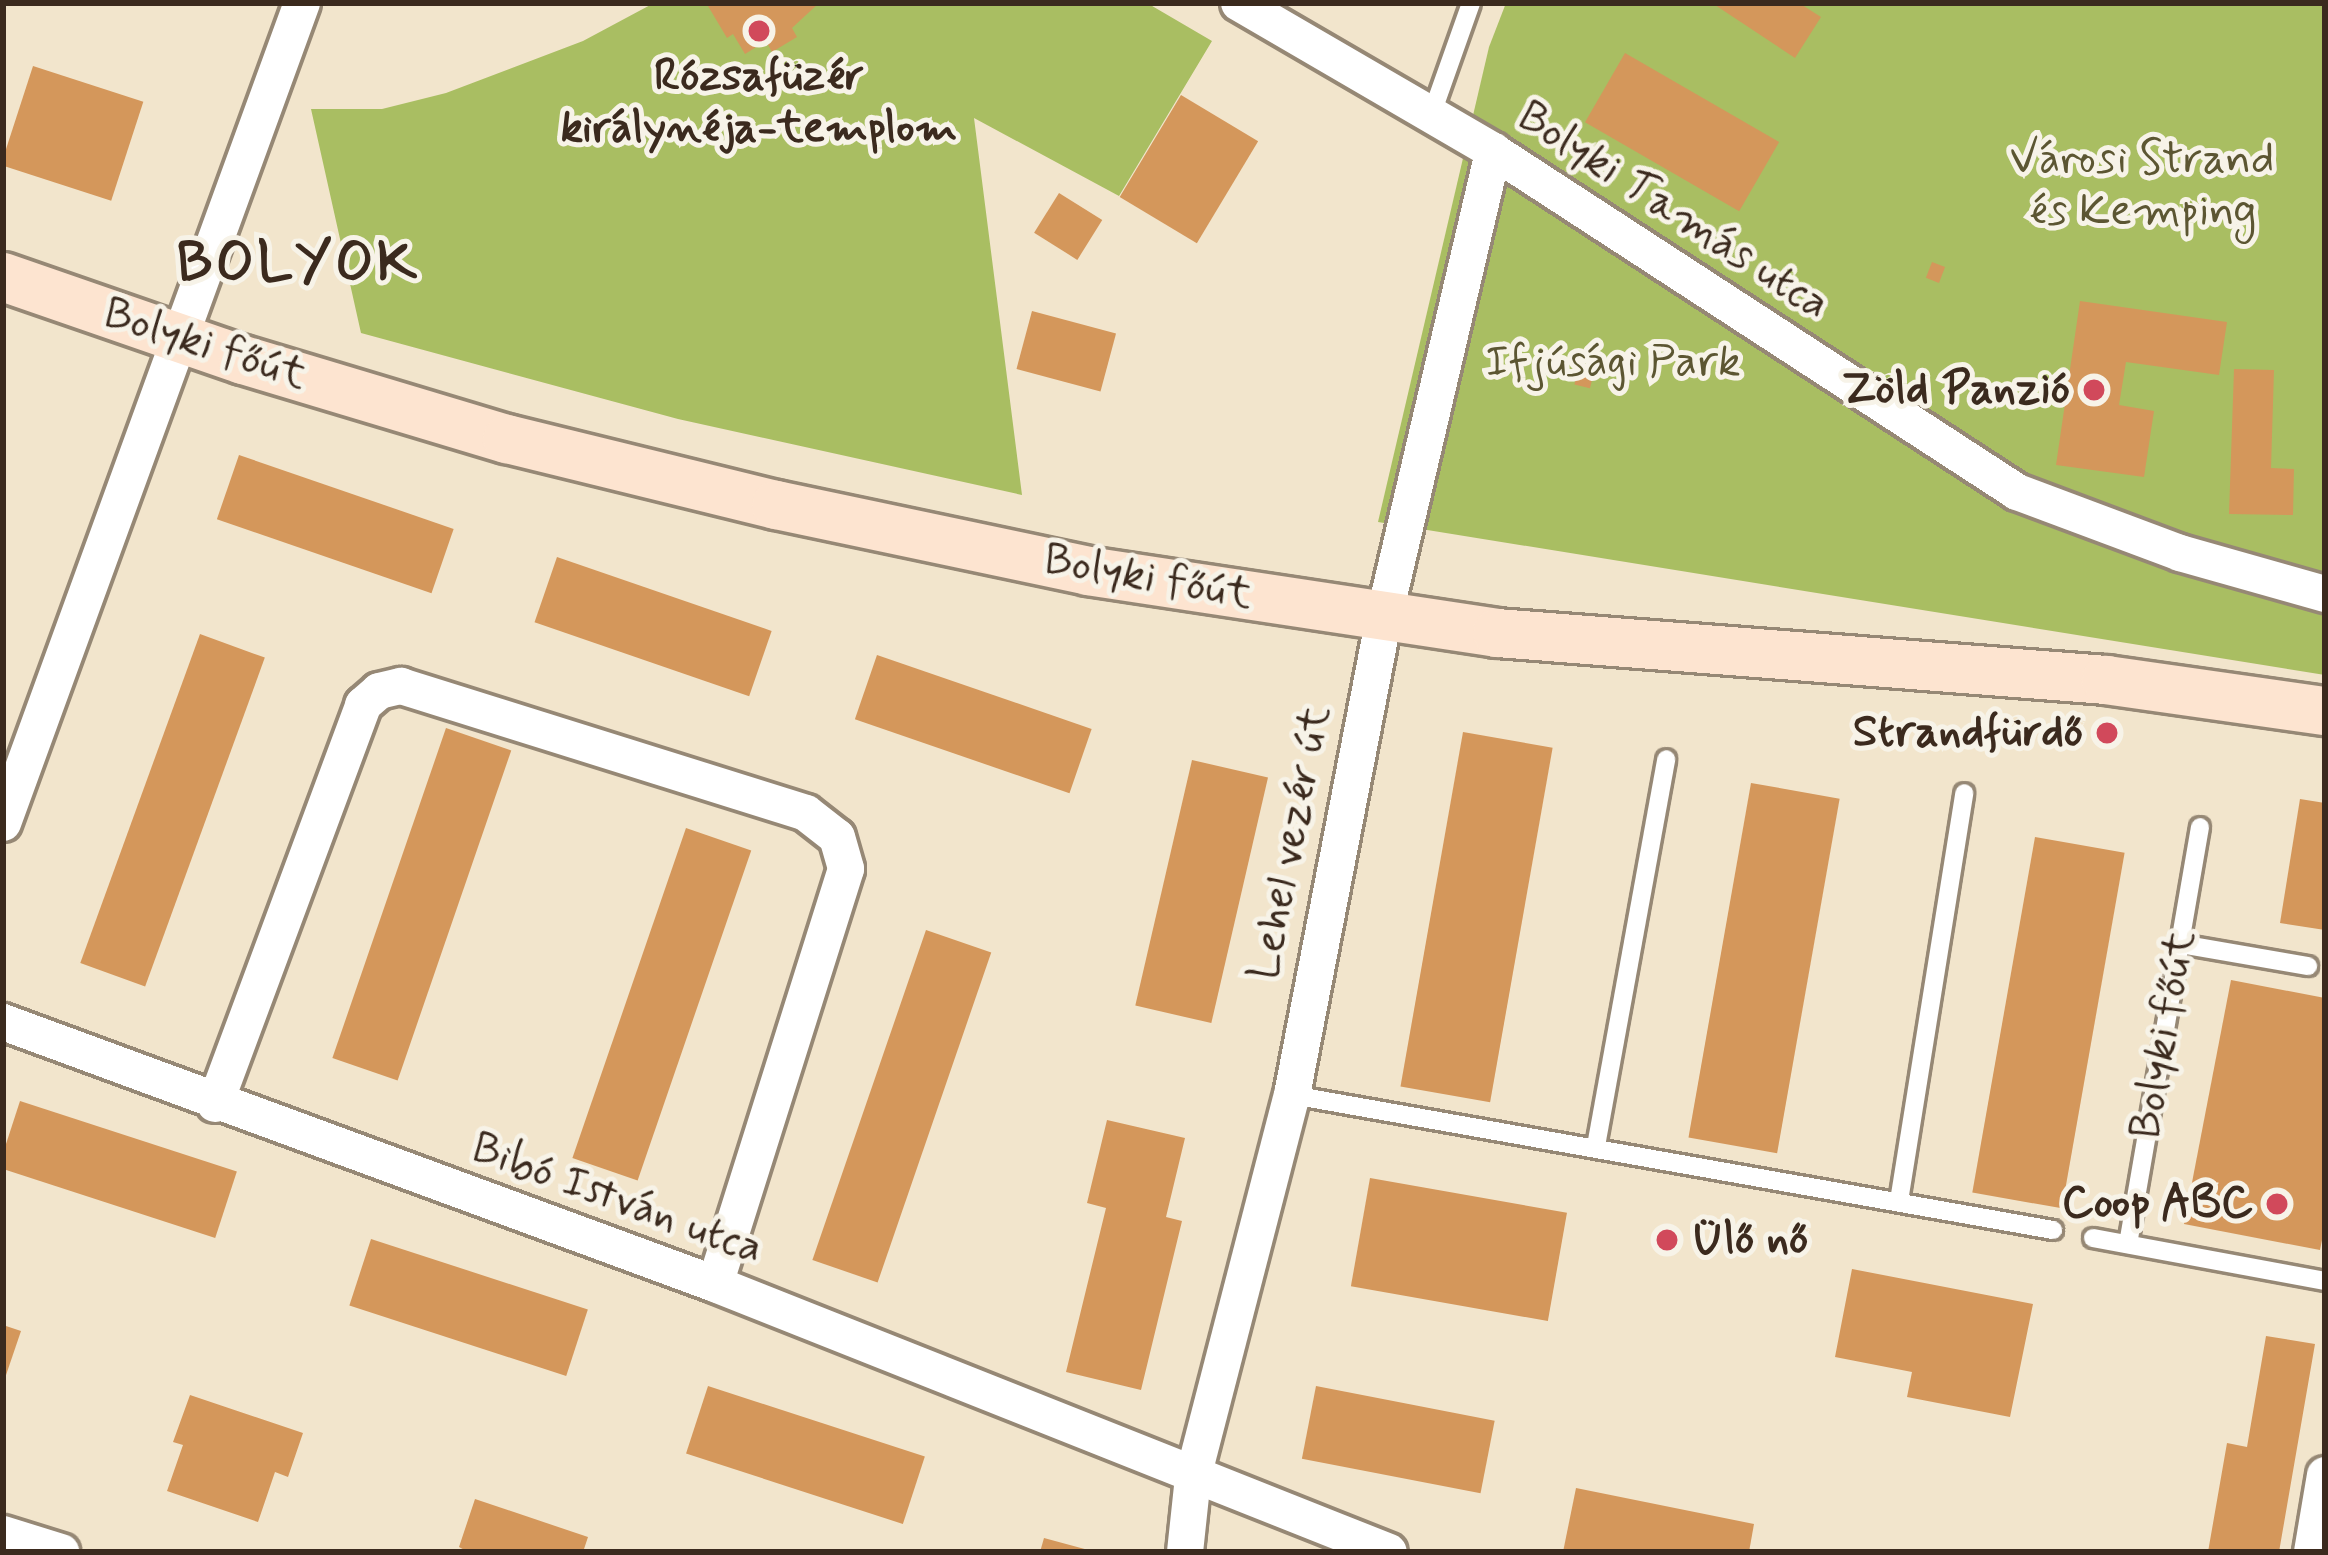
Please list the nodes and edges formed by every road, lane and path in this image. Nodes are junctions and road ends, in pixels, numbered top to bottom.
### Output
1 (302, 3) edge
2 (1239, 3) edge
3 (1471, 3) edge
4 (1431, 116) junction
5 (1493, 151) junction
6 (3, 277) edge
7 (179, 336) junction
8 (2325, 594) edge
9 (1384, 617) junction
10 (2325, 711) edge
11 (1666, 758) dead end
12 (1964, 793) dead end
13 (3, 823) edge
14 (2200, 826) dead end
15 (2180, 944) junction
16 (2308, 966) dead end
17 (3, 1022) edge
18 (1292, 1095) junction
19 (215, 1103) junction
20 (1596, 1146) junction
21 (1898, 1202) junction
22 (2053, 1231) dead end
23 (2093, 1238) dead end
24 (2128, 1244) junction
25 (2325, 1281) edge
26 (716, 1284) junction
27 (2325, 1475) edge
28 (1193, 1477) junction
29 (3, 1534) edge
30 (61, 1552) edge
31 (1185, 1552) edge
32 (1389, 1552) edge
33 (2312, 1552) edge

1 - 7 street
2 - 4 street, Bolyki Tamás utca
3 - 4 lane
4 - 5 street, Bolyki Tamás utca
5 - 8 street, Bolyki Tamás utca
5 - 9 street, Lehel vezér út
6 - 7 main road, Bolyki főút
7 - 9 main road, Bolyki főút
7 - 13 street
9 - 10 main road, Bolyki főút
9 - 18 street, Lehel vezér út
11 - 20 lane
12 - 21 lane
14 - 15 lane, Bolyki főút
15 - 16 lane
15 - 24 lane, Bolyki főút
17 - 19 street, Bibó István utca
18 - 20 lane
18 - 28 street, Lehel vezér út
19 - 26 street, Bibó István utca
19 - 26 street
20 - 21 lane
21 - 22 lane
23 - 24 lane
24 - 25 lane
26 - 28 street, Bibó István utca
27 - 33 street
28 - 31 street, Lehel vezér út
28 - 32 street, Bibó István utca
29 - 30 street

